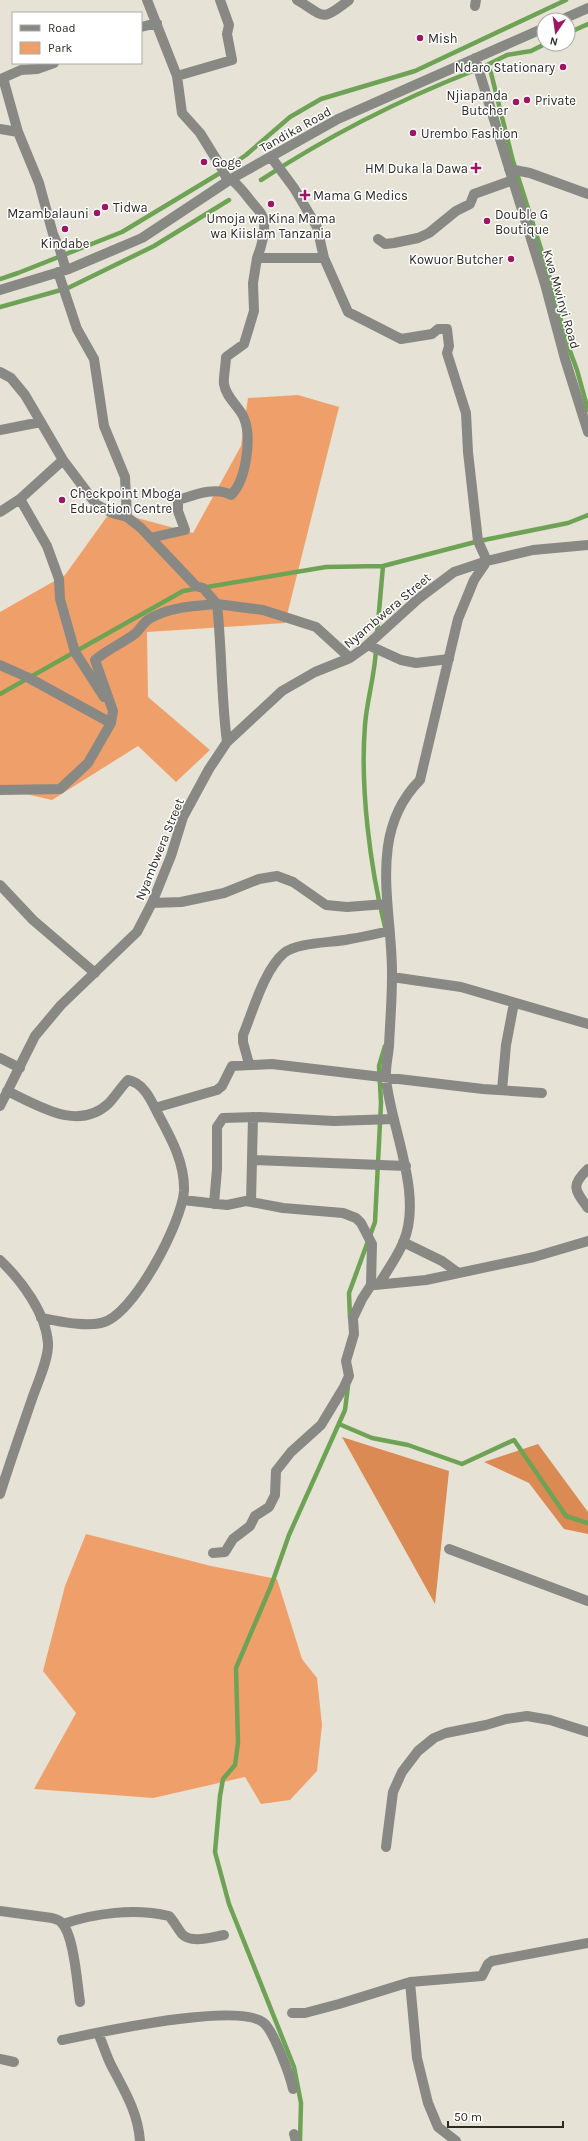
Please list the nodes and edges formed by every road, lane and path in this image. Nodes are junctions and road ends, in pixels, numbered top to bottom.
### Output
1 (147, 0) edge
2 (220, 0) edge
3 (297, 0) edge
4 (349, 0) edge
5 (588, 8) edge
6 (576, 13) edge
7 (157, 23) junction
8 (142, 27) edge
9 (536, 31) edge
10 (475, 58) junction
11 (51, 64) edge
12 (177, 76) junction
13 (0, 129) edge
14 (18, 132) junction
15 (271, 157) junction
16 (510, 169) junction
17 (230, 180) junction
18 (513, 180) junction
19 (588, 194) edge
20 (378, 239) dead end
21 (257, 258) junction
22 (324, 258) junction
23 (62, 271) junction
24 (0, 290) edge
25 (0, 372) edge
26 (41, 422) junction
27 (0, 430) edge
28 (588, 432) edge
29 (63, 460) junction
30 (20, 499) junction
31 (0, 512) edge
32 (127, 517) junction
33 (150, 538) junction
34 (588, 545) edge
35 (487, 561) junction
36 (217, 604) junction
37 (368, 645) junction
38 (350, 658) junction
39 (449, 659) junction
40 (0, 665) edge
41 (113, 711) junction
42 (111, 723) junction
43 (227, 742) junction
44 (0, 790) edge
45 (0, 885) edge
46 (152, 903) junction
47 (386, 904) junction
48 (389, 931) junction
49 (95, 974) junction
50 (392, 977) junction
51 (514, 1002) junction
52 (588, 1024) edge
53 (0, 1058) edge
54 (249, 1064) junction
55 (20, 1068) junction
56 (386, 1076) junction
57 (502, 1090) junction
58 (7, 1091) junction
59 (542, 1094) dead end
60 (0, 1106) edge
61 (155, 1108) junction
62 (253, 1117) junction
63 (394, 1119) junction
64 (252, 1160) junction
65 (406, 1166) junction
66 (588, 1169) edge
67 (182, 1200) junction
68 (251, 1202) junction
69 (214, 1204) junction
70 (588, 1208) edge
71 (588, 1241) edge
72 (403, 1242) junction
73 (0, 1260) edge
74 (457, 1272) junction
75 (375, 1285) junction
76 (41, 1318) junction
77 (0, 1494) edge
78 (449, 1549) dead end
79 (213, 1553) dead end
80 (588, 1601) edge
81 (588, 1732) edge
82 (386, 1847) dead end
83 (0, 1911) edge
84 (63, 1924) junction
85 (224, 1935) dead end
86 (588, 1943) edge
87 (410, 1982) junction
88 (80, 2002) dead end
89 (292, 2013) dead end
90 (98, 2033) junction
91 (62, 2040) dead end
92 (0, 2059) edge
93 (14, 2062) dead end
94 (293, 2089) dead end
95 (140, 2141) edge
96 (456, 2141) edge

1 - 7 street
2 - 12 street
3 - 4 street
5 - 6 street
7 - 8 street
7 - 12 street
9 - 10 street, Tandika Road
10 - 15 street, Tandika Road
10 - 16 street, Kwa Mwinyi Road
11 - 14 street
12 - 17 street
13 - 14 street
14 - 23 street
15 - 17 street, Tandika Road
15 - 22 street
16 - 18 street, Kwa Mwinyi Road
16 - 19 street
17 - 21 street
17 - 23 street, Tandika Road
18 - 20 street
18 - 28 street, Kwa Mwinyi Road
21 - 22 street
21 - 33 street
22 - 35 street
23 - 24 street, Tandika Road
23 - 32 street
25 - 26 street
26 - 27 street
26 - 29 street
29 - 30 street
29 - 32 street
30 - 31 street
30 - 41 street
32 - 33 street
33 - 36 street
34 - 35 street, Nyambwera Street
35 - 37 street, Nyambwera Street
35 - 39 street
36 - 38 street
36 - 41 street
36 - 43 street
37 - 38 street, Nyambwera Street
37 - 39 street
38 - 43 street, Nyambwera Street
39 - 47 street
40 - 42 street
41 - 42 street
42 - 44 street
43 - 46 street, Nyambwera Street
45 - 49 street
46 - 47 street
46 - 49 street, Nyambwera Street
47 - 48 street
48 - 50 street
48 - 54 street
49 - 55 street, Nyambwera Street
50 - 51 street
50 - 56 street
51 - 52 street
51 - 57 street
53 - 55 street
54 - 56 street
54 - 61 street
55 - 58 street, Nyambwera Street
56 - 57 street
56 - 63 street
57 - 59 street
58 - 60 street, Nyambwera Street
58 - 61 street
61 - 67 street
62 - 63 street
62 - 64 street
62 - 69 street
63 - 65 street
64 - 65 street
64 - 68 street
65 - 72 street
66 - 70 street
67 - 69 street
67 - 76 street
68 - 69 street
68 - 75 street
71 - 74 street
72 - 74 street
72 - 75 street
73 - 76 street
74 - 75 street
75 - 79 street
76 - 77 street
78 - 80 street
81 - 82 street
83 - 84 street
84 - 85 street
84 - 88 street
86 - 87 street
87 - 89 street
87 - 96 street
90 - 91 street
90 - 94 street
90 - 95 street
92 - 93 street

